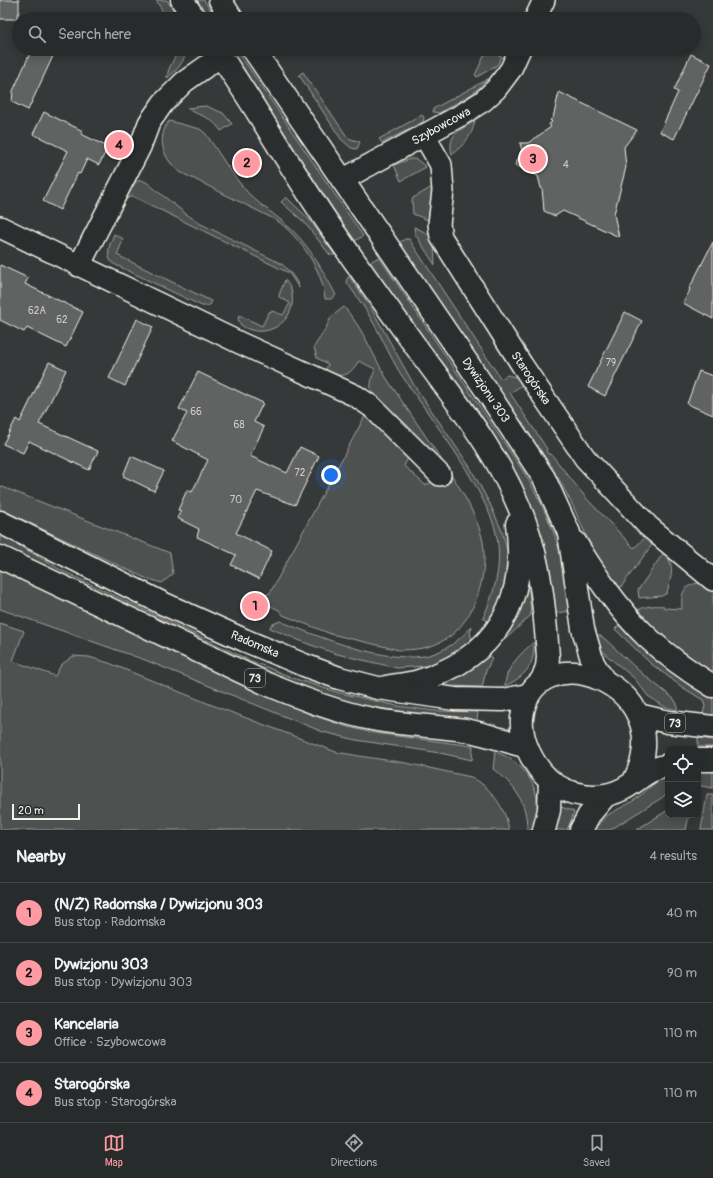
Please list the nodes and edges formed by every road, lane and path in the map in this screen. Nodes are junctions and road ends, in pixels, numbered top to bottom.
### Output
1 (182, 0) edge
2 (220, 0) edge
3 (544, 0) edge
4 (190, 12) edge
5 (228, 12) edge
6 (538, 12) edge
7 (215, 56) edge
8 (221, 56) edge
9 (257, 56) edge
10 (517, 56) edge
11 (424, 135) junction
12 (342, 180) junction
13 (0, 227) edge
14 (79, 266) junction
15 (440, 475) dead end
16 (513, 493) junction
17 (0, 522) edge
18 (569, 533) junction
19 (0, 557) edge
20 (713, 580) edge
21 (603, 679) junction
22 (713, 686) edge
23 (535, 687) junction
24 (378, 688) junction
25 (638, 715) junction
26 (713, 727) edge
27 (527, 747) junction
28 (701, 760) edge
29 (713, 760) edge
30 (665, 766) edge
31 (550, 781) junction
32 (634, 781) junction
33 (606, 795) junction
34 (544, 830) edge
35 (581, 830) edge

1 - 4 main road
2 - 5 main road
3 - 6 street
7 - 14 street
8 - 16 main road
9 - 12 main road, Dywizjonu 303
10 - 11 street, Szybowcowa
11 - 12 street, Szybowcowa
11 - 20 street, Starogórska
12 - 18 main road, Dywizjonu 303
13 - 14 street
14 - 15 street
16 - 23 main road
16 - 24 main road
17 - 24 main road, Radomska
18 - 21 main road, Dywizjonu 303
18 - 22 main road
19 - 27 main road, 73
21 - 23 main road
21 - 25 main road
23 - 24 main road, Radomska
23 - 27 main road
25 - 26 main road, 73
25 - 32 main road
27 - 31 main road
28 - 29 main road
30 - 32 main road
31 - 33 main road
31 - 34 main road
32 - 33 main road
33 - 35 main road

